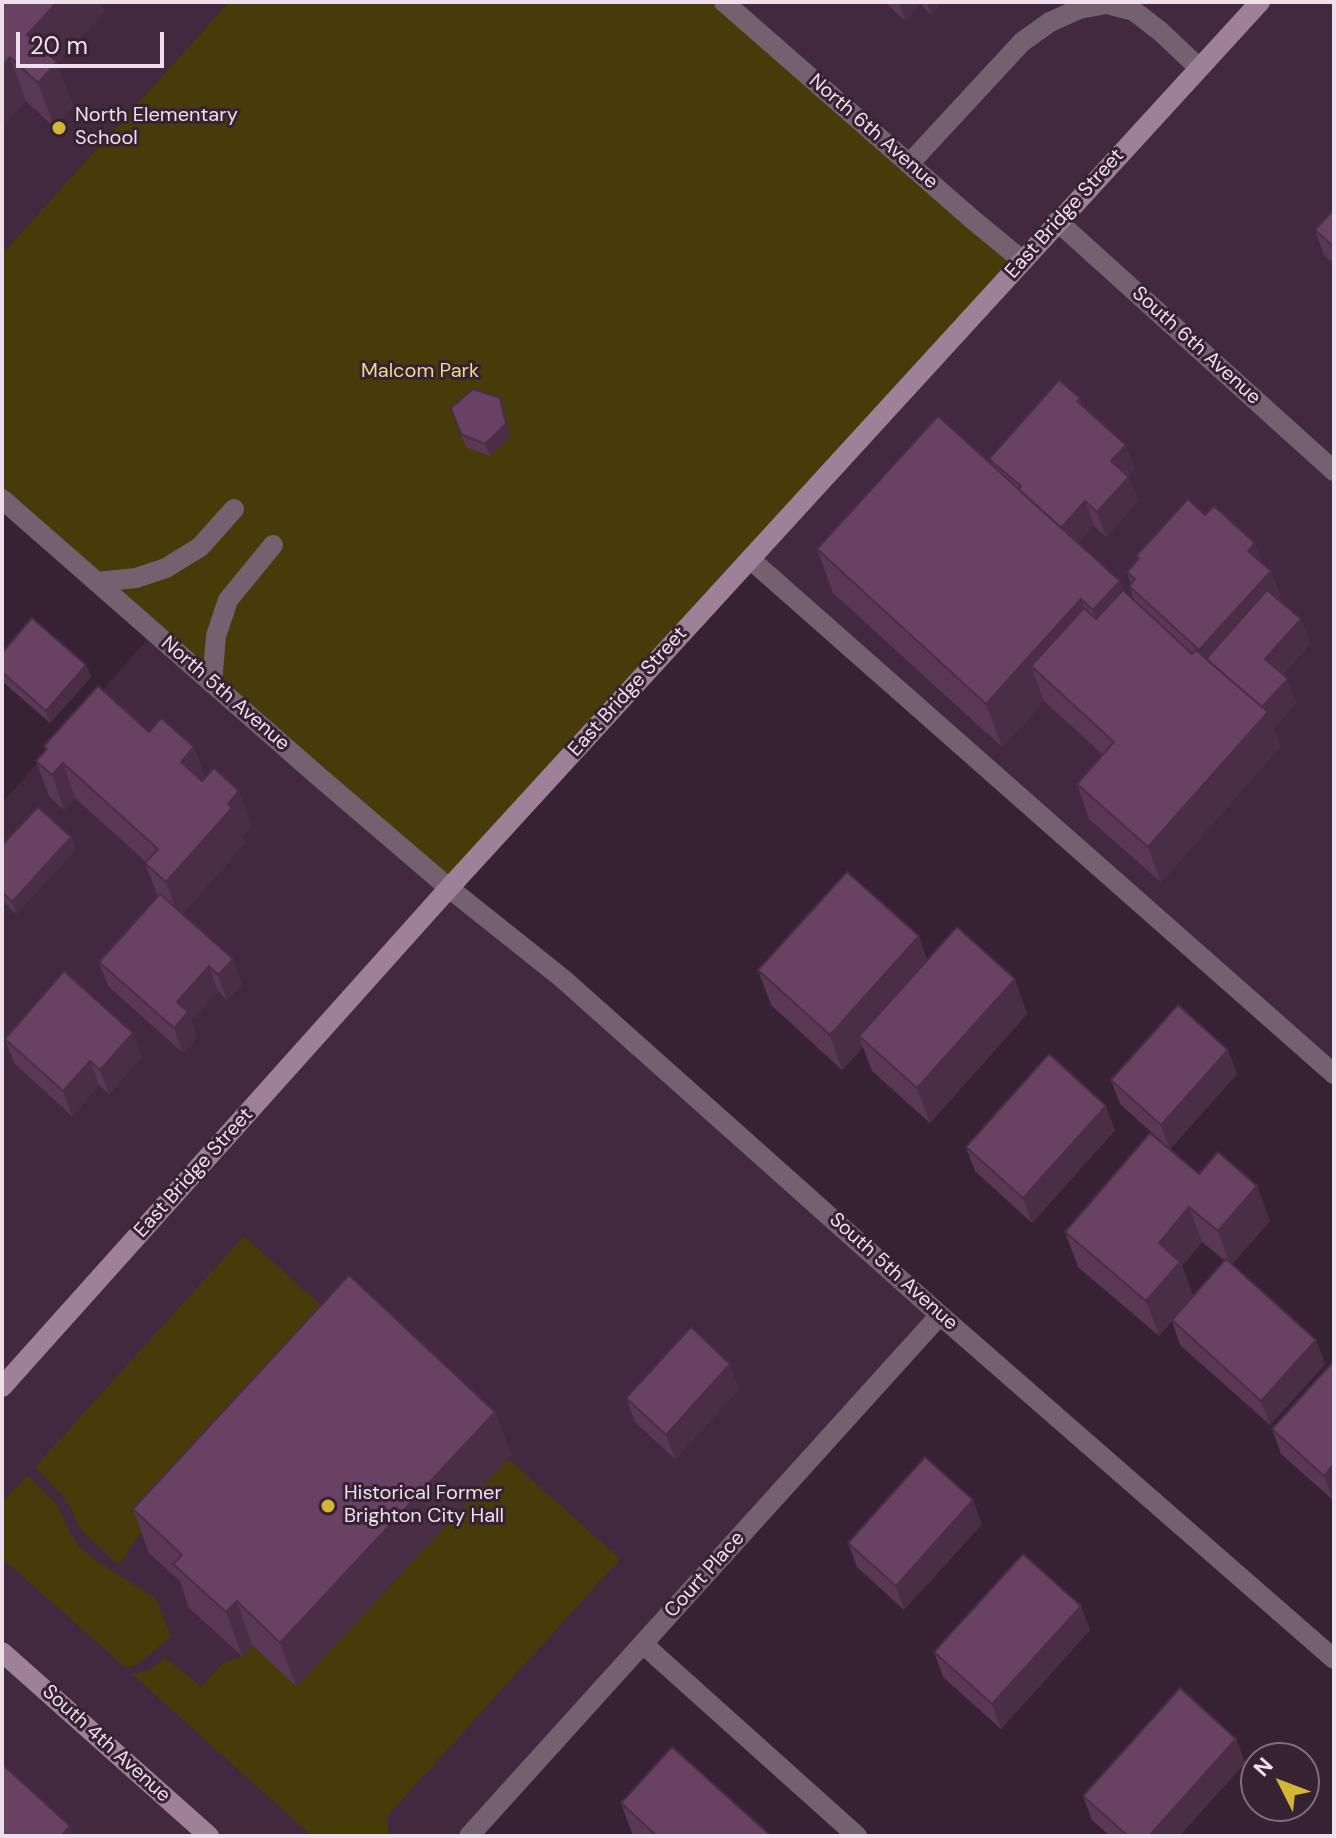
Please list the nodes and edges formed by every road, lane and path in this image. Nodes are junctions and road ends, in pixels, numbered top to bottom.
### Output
1 (724, 2) edge
2 (1260, 2) edge
3 (1199, 68) junction
4 (909, 164) junction
5 (1057, 221) junction
6 (1023, 261) junction
7 (1334, 471) edge
8 (2, 499) edge
9 (234, 509) dead end
10 (273, 545) dead end
11 (750, 559) junction
12 (97, 582) junction
13 (212, 683) junction
14 (449, 888) junction
15 (1334, 1074) edge
16 (940, 1315) junction
17 (2, 1387) edge
18 (643, 1644) junction
19 (2, 1652) edge
20 (1334, 1659) edge
21 (209, 1836) edge
22 (469, 1836) edge
23 (857, 1836) edge

1 - 4 street, North 6th Avenue
2 - 3 main road, East Bridge Street
3 - 4 street
3 - 5 main road, East Bridge Street
4 - 6 street, North 6th Avenue
5 - 6 main road, East Bridge Street
5 - 7 street, South 6th Avenue
6 - 11 main road, East Bridge Street
8 - 12 street, North 5th Avenue
9 - 12 street
10 - 13 street
11 - 14 main road, East Bridge Street
11 - 15 street
12 - 13 street, North 5th Avenue
13 - 14 street, North 5th Avenue
14 - 16 street, South 5th Avenue
14 - 17 main road, East Bridge Street
16 - 18 street, Court Place
16 - 20 street, South 5th Avenue
18 - 22 street, Court Place
18 - 23 street
19 - 21 main road, South 4th Avenue

